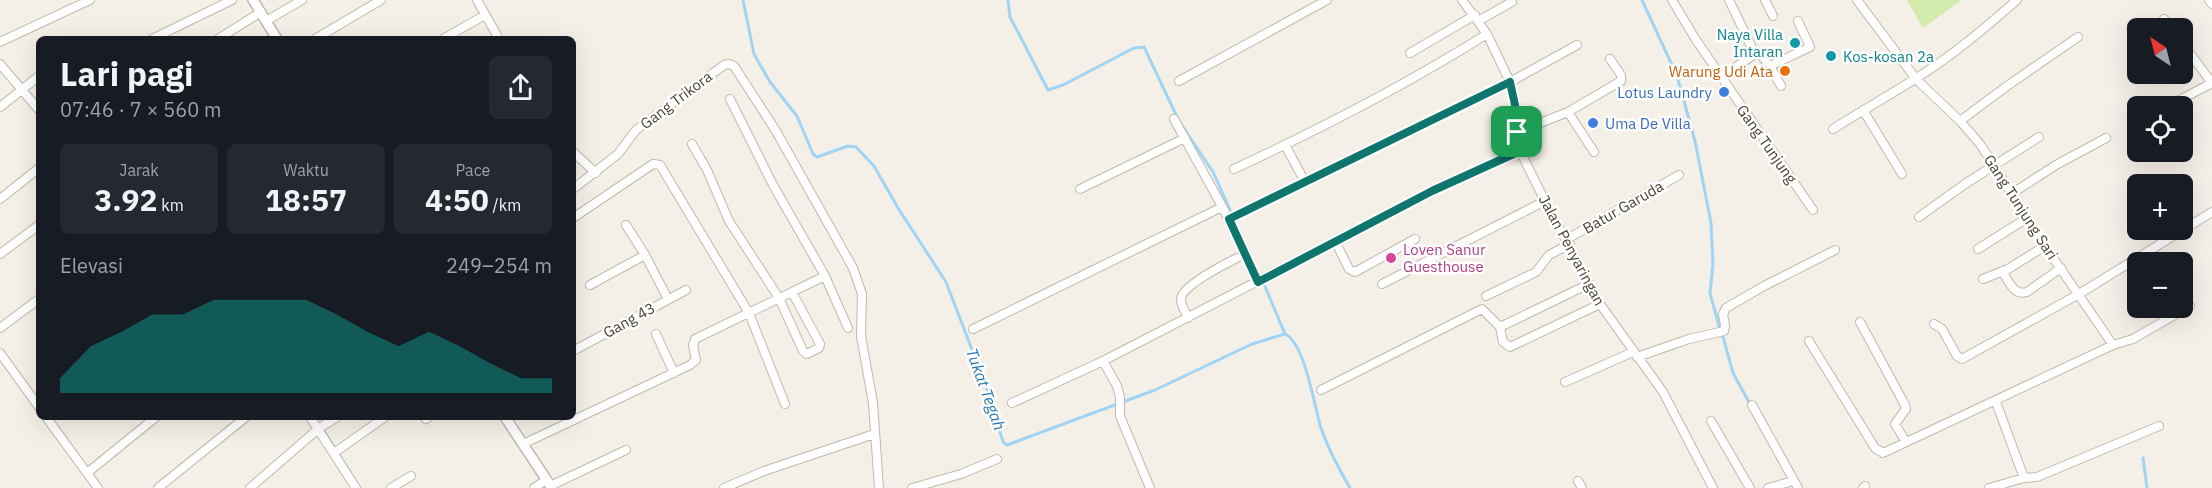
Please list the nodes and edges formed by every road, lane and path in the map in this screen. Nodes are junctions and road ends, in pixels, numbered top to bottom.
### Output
1 (90, 0) edge
2 (232, 0) edge
3 (253, 0) edge
4 (302, 0) edge
5 (381, 0) edge
6 (477, 0) edge
7 (1328, 0) edge
8 (1462, 0) edge
9 (1672, 0) edge
10 (1729, 0) edge
11 (1765, 0) edge
12 (1857, 0) edge
13 (2017, 0) edge
14 (2209, 0) edge
15 (1512, 2) dead end
16 (2212, 4) edge
17 (261, 12) junction
18 (485, 15) junction
19 (1773, 15) dead end
20 (1477, 18) junction
21 (266, 21) junction
22 (1798, 21) dead end
23 (1487, 34) junction
24 (158, 36) edge
25 (223, 36) edge
26 (275, 36) edge
27 (320, 36) edge
28 (448, 36) edge
29 (497, 36) edge
30 (2078, 37) dead end
31 (0, 42) edge
32 (1577, 45) dead end
33 (1410, 53) dead end
34 (1755, 54) junction
35 (1610, 58) dead end
36 (2193, 58) edge
37 (0, 64) edge
38 (1770, 66) junction
39 (1721, 77) junction
40 (36, 78) edge
41 (1916, 79) junction
42 (1179, 81) dead end
43 (1510, 82) junction
44 (2212, 83) edge
45 (1781, 86) dead end
46 (21, 91) junction
47 (2188, 96) edge
48 (730, 99) dead end
49 (36, 106) edge
50 (0, 107) edge
51 (1863, 110) junction
52 (1568, 112) junction
53 (1174, 119) dead end
54 (1960, 121) junction
55 (1833, 129) dead end
56 (1517, 132) junction
57 (2039, 137) dead end
58 (1185, 138) junction
59 (2106, 138) dead end
60 (692, 144) dead end
61 (1285, 145) junction
62 (1520, 151) junction
63 (1594, 152) dead end
64 (576, 155) edge
65 (1994, 165) junction
66 (1234, 169) dead end
67 (36, 170) edge
68 (596, 173) junction
69 (1902, 174) dead end
70 (1679, 175) dead end
71 (1305, 182) junction
72 (576, 187) edge
73 (1080, 189) dead end
74 (2012, 194) junction
75 (0, 199) edge
76 (1545, 201) junction
77 (1222, 207) junction
78 (1813, 210) dead end
79 (2212, 212) edge
80 (576, 216) edge
81 (1919, 217) dead end
82 (1233, 218) junction
83 (2027, 218) junction
84 (626, 225) dead end
85 (36, 227) edge
86 (1415, 239) dead end
87 (1335, 241) junction
88 (1568, 242) junction
89 (2045, 246) junction
90 (1978, 249) dead end
91 (1835, 250) dead end
92 (0, 254) edge
93 (645, 255) junction
94 (1237, 258) dead end
95 (2061, 268) junction
96 (2002, 271) junction
97 (825, 276) junction
98 (1983, 279) dead end
99 (1258, 282) junction
100 (1383, 284) dead end
101 (1589, 284) junction
102 (590, 285) dead end
103 (686, 290) dead end
104 (792, 292) junction
105 (2079, 294) junction
106 (1486, 296) dead end
107 (779, 298) junction
108 (669, 299) junction
109 (36, 302) edge
110 (1600, 304) junction
111 (749, 313) junction
112 (1188, 318) junction
113 (2169, 318) edge
114 (1860, 322) dead end
115 (1934, 324) dead end
116 (1500, 327) junction
117 (0, 328) edge
118 (848, 328) dead end
119 (973, 329) dead end
120 (656, 334) dead end
121 (1809, 341) dead end
122 (2113, 345) junction
123 (576, 349) edge
124 (0, 353) edge
125 (1635, 355) junction
126 (1103, 362) junction
127 (674, 373) junction
128 (1565, 382) dead end
129 (1321, 390) dead end
130 (1995, 402) junction
131 (36, 403) edge
132 (785, 404) dead end
133 (1012, 404) dead end
134 (1752, 405) dead end
135 (576, 419) edge
136 (48, 420) edge
137 (152, 420) edge
138 (242, 420) edge
139 (312, 420) edge
140 (332, 420) edge
141 (381, 420) edge
142 (507, 420) edge
143 (574, 420) edge
144 (1711, 421) dead end
145 (2159, 426) dead end
146 (318, 429) junction
147 (874, 434) junction
148 (1906, 442) junction
149 (523, 444) junction
150 (626, 450) dead end
151 (334, 453) junction
152 (997, 459) dead end
153 (87, 473) junction
154 (411, 476) dead end
155 (2024, 477) junction
156 (1795, 484) edge
157 (549, 485) edge
158 (98, 488) edge
159 (158, 488) edge
160 (250, 488) edge
161 (356, 488) edge
162 (392, 488) edge
163 (534, 488) edge
164 (724, 488) edge
165 (879, 488) edge
166 (912, 488) edge
167 (1150, 488) edge
168 (1713, 488) edge
169 (1750, 488) edge
170 (1768, 488) edge
171 (1989, 488) edge

1 - 31 street
2 - 24 street
3 - 17 street
4 - 21 street
5 - 27 street
6 - 18 street
7 - 42 street
8 - 20 street, Jalan Penyaringan
9 - 39 street, Gang Tunjung
10 - 34 street
11 - 19 street
12 - 41 street, Gang Tunjung Sari
13 - 41 street
14 - 16 street
15 - 20 street
17 - 21 street
17 - 25 street
18 - 28 street
18 - 29 street
20 - 23 street, Jalan Penyaringan
20 - 33 street
21 - 26 street
22 - 38 street
23 - 43 street, Jalan Penyaringan
23 - 61 street
30 - 54 street
32 - 43 street
34 - 38 street
34 - 39 street
35 - 52 street
36 - 44 street
37 - 46 street
38 - 45 street
39 - 78 street, Gang Tunjung
40 - 46 street
41 - 51 street
41 - 54 street, Gang Tunjung Sari
43 - 56 street, Jalan Penyaringan
43 - 71 street
44 - 47 street
46 - 49 street
46 - 50 street
48 - 97 street
51 - 55 street
51 - 69 street
52 - 56 street
52 - 63 street
53 - 58 street
54 - 65 street, Gang Tunjung Sari
56 - 62 street, Jalan Penyaringan
57 - 65 street
58 - 73 street
58 - 77 street
59 - 74 street
60 - 107 street
61 - 66 street
61 - 71 street
62 - 76 street, Jalan Penyaringan
62 - 87 street
64 - 68 street
65 - 74 street, Gang Tunjung Sari
65 - 81 street
67 - 75 street
68 - 72 street, Gang Trikora
68 - 147 street, Gang Trikora
70 - 88 street, Batur Garuda
71 - 82 street
74 - 83 street, Gang Tunjung Sari
76 - 88 street, Jalan Penyaringan
76 - 100 street
77 - 82 street
77 - 119 street
79 - 105 street
80 - 111 street
82 - 99 street
83 - 89 street, Gang Tunjung Sari
83 - 90 street
84 - 93 street
85 - 92 street
86 - 87 street
87 - 99 street
88 - 101 street, Jalan Penyaringan
88 - 106 street, Batur Garuda
89 - 95 street, Gang Tunjung Sari
89 - 96 street
91 - 125 street
93 - 102 street
93 - 108 street
94 - 112 street
95 - 96 street
95 - 105 street, Gang Tunjung Sari
96 - 98 street
97 - 104 street
97 - 118 street
99 - 112 street
101 - 110 street, Jalan Penyaringan
101 - 116 street
103 - 108 street, Gang 43
104 - 107 street
104 - 107 street
105 - 115 street
105 - 122 street, Gang Tunjung Sari
107 - 111 street
108 - 123 street, Gang 43
109 - 117 street
110 - 116 street
110 - 125 street, Jalan Penyaringan
111 - 127 street
111 - 132 street
112 - 126 street
113 - 122 street
114 - 148 street
116 - 129 street
120 - 127 street
121 - 148 street
122 - 130 street
124 - 131 street
125 - 128 street
125 - 168 street, Jalan Penyaringan
126 - 133 street
126 - 167 street
127 - 135 street
130 - 148 street
130 - 155 street
134 - 156 street
136 - 153 street
137 - 153 street
138 - 159 street
139 - 146 street
140 - 146 street
141 - 151 street
142 - 149 street
143 - 149 street
144 - 169 street
145 - 155 street
146 - 151 street
146 - 160 street
147 - 164 street
147 - 165 street
149 - 157 street
150 - 157 street
151 - 161 street
152 - 166 street
153 - 158 street
154 - 162 street
155 - 171 street
156 - 170 street
157 - 163 street

